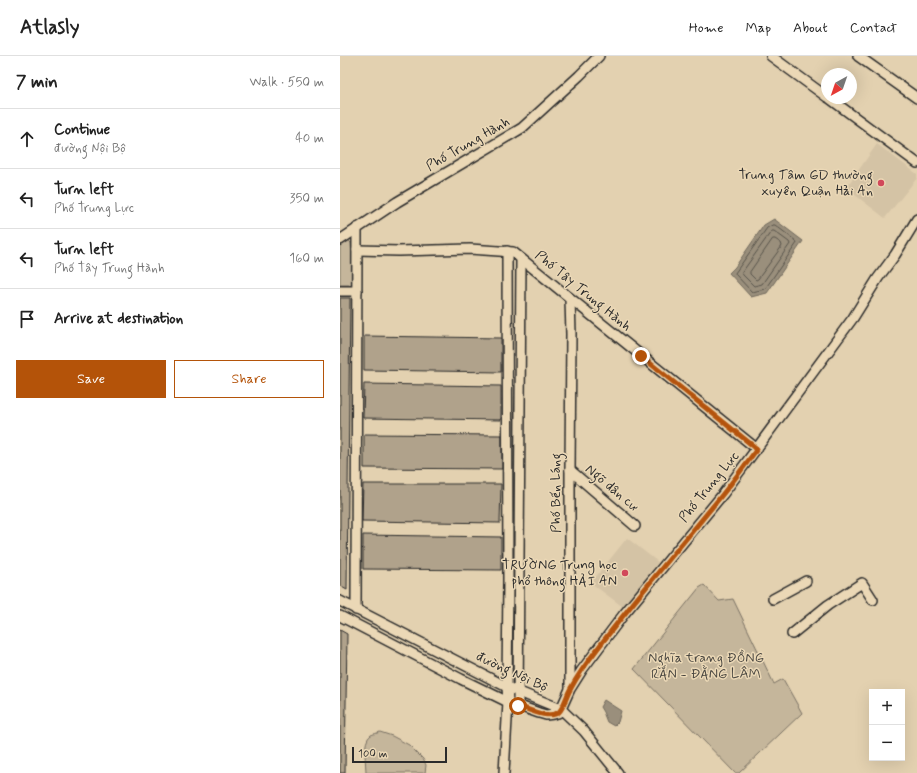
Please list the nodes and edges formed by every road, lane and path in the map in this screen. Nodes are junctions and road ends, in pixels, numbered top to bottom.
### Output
1 (599, 56) edge
2 (771, 56) edge
3 (858, 56) edge
4 (821, 92) edge
5 (917, 98) edge
6 (837, 104) edge
7 (917, 163) edge
8 (917, 219) edge
9 (357, 228) junction
10 (340, 240) edge
11 (357, 250) junction
12 (508, 251) junction
13 (521, 259) junction
14 (340, 291) edge
15 (357, 291) junction
16 (570, 299) junction
17 (757, 449) junction
18 (570, 470) junction
19 (635, 526) dead end
20 (806, 581) dead end
21 (773, 599) dead end
22 (874, 600) dead end
23 (340, 601) edge
24 (356, 610) junction
25 (340, 616) edge
26 (792, 634) dead end
27 (507, 687) junction
28 (570, 688) junction
29 (518, 692) junction
30 (508, 702) junction
31 (518, 706) junction
32 (561, 709) junction
33 (504, 773) edge
34 (618, 773) edge

1 - 9 street, Phố Trung Hành
2 - 4 street
3 - 5 street
6 - 7 street
8 - 17 street, Phố Trung Lực
9 - 10 street, Phố Trung Hành
9 - 11 street
11 - 12 street
11 - 15 street
12 - 13 street, Phố Tây Trung Hành
12 - 27 street
13 - 16 street, Phố Tây Trung Hành
13 - 29 street
14 - 15 street
15 - 24 street
16 - 17 street, Phố Tây Trung Hành
16 - 18 street, Phố Bến Láng
17 - 28 street, Phố Trung Lực
18 - 19 street, Ngõ dân cư
18 - 28 street, Phố Bến Láng
20 - 21 street
22 - 26 street
23 - 24 street, đường Nội Bộ
24 - 27 street, đường Nội Bộ
25 - 30 street, đường Nội Bộ
27 - 29 street, đường Nội Bộ
27 - 30 street
28 - 32 street, Phố Trung Lực
29 - 31 street
29 - 32 street, đường Nội Bộ
30 - 31 street, đường Nội Bộ
30 - 33 street
31 - 32 street, đường Nội Bộ
32 - 34 street

